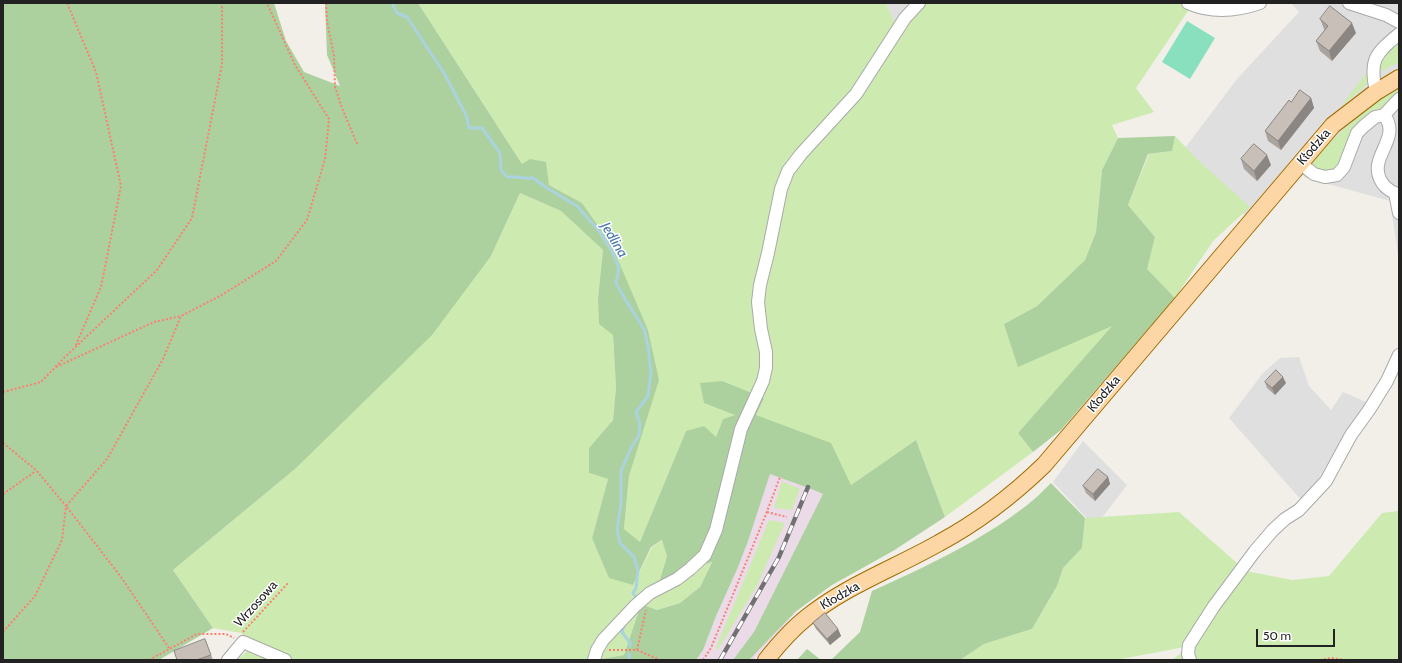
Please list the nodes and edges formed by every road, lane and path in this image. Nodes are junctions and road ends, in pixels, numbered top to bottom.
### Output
1 (67, 3) edge
2 (222, 3) edge
3 (267, 3) edge
4 (326, 3) edge
5 (919, 3) edge
6 (1188, 3) edge
7 (1260, 3) edge
8 (1353, 4) edge
9 (1399, 22) edge
10 (1399, 34) edge
11 (1399, 78) edge
12 (1376, 92) junction
13 (1399, 99) edge
14 (1384, 116) junction
15 (358, 146) dead end
16 (1300, 163) junction
17 (1397, 192) edge
18 (1399, 213) edge
19 (181, 316) junction
20 (75, 348) junction
21 (1399, 355) edge
22 (55, 368) junction
23 (3, 392) edge
24 (3, 443) edge
25 (36, 470) junction
26 (780, 478) dead end
27 (3, 494) edge
28 (66, 506) junction
29 (767, 512) junction
30 (787, 517) dead end
31 (289, 582) dead end
32 (650, 593) junction
33 (3, 632) edge
34 (240, 640) junction
35 (169, 648) junction
36 (637, 650) junction
37 (596, 655) edge
38 (149, 660) edge
39 (228, 660) edge
40 (285, 660) edge
41 (660, 660) edge
42 (703, 660) edge
43 (766, 660) edge
44 (1190, 660) edge
45 (1320, 660) edge
46 (1346, 660) edge

1 - 20 path
2 - 20 path
3 - 19 path
4 - 15 path
5 - 32 street
6 - 7 street
8 - 9 street
10 - 12 street
11 - 12 main road, Kłodzka
12 - 16 main road, Kłodzka
13 - 14 street
14 - 16 street
14 - 17 street
16 - 43 main road, Kłodzka
17 - 18 street
19 - 22 path
19 - 28 path
20 - 22 path
21 - 44 street
22 - 23 path
24 - 25 path
25 - 27 path
25 - 28 path
26 - 29 path
28 - 33 path
28 - 35 path
29 - 30 path
29 - 42 path
31 - 34 path, Wrzosowa
32 - 36 path
32 - 37 street
34 - 35 path
34 - 39 street
34 - 40 street
35 - 38 path
36 - 37 path
36 - 41 path
45 - 46 path

